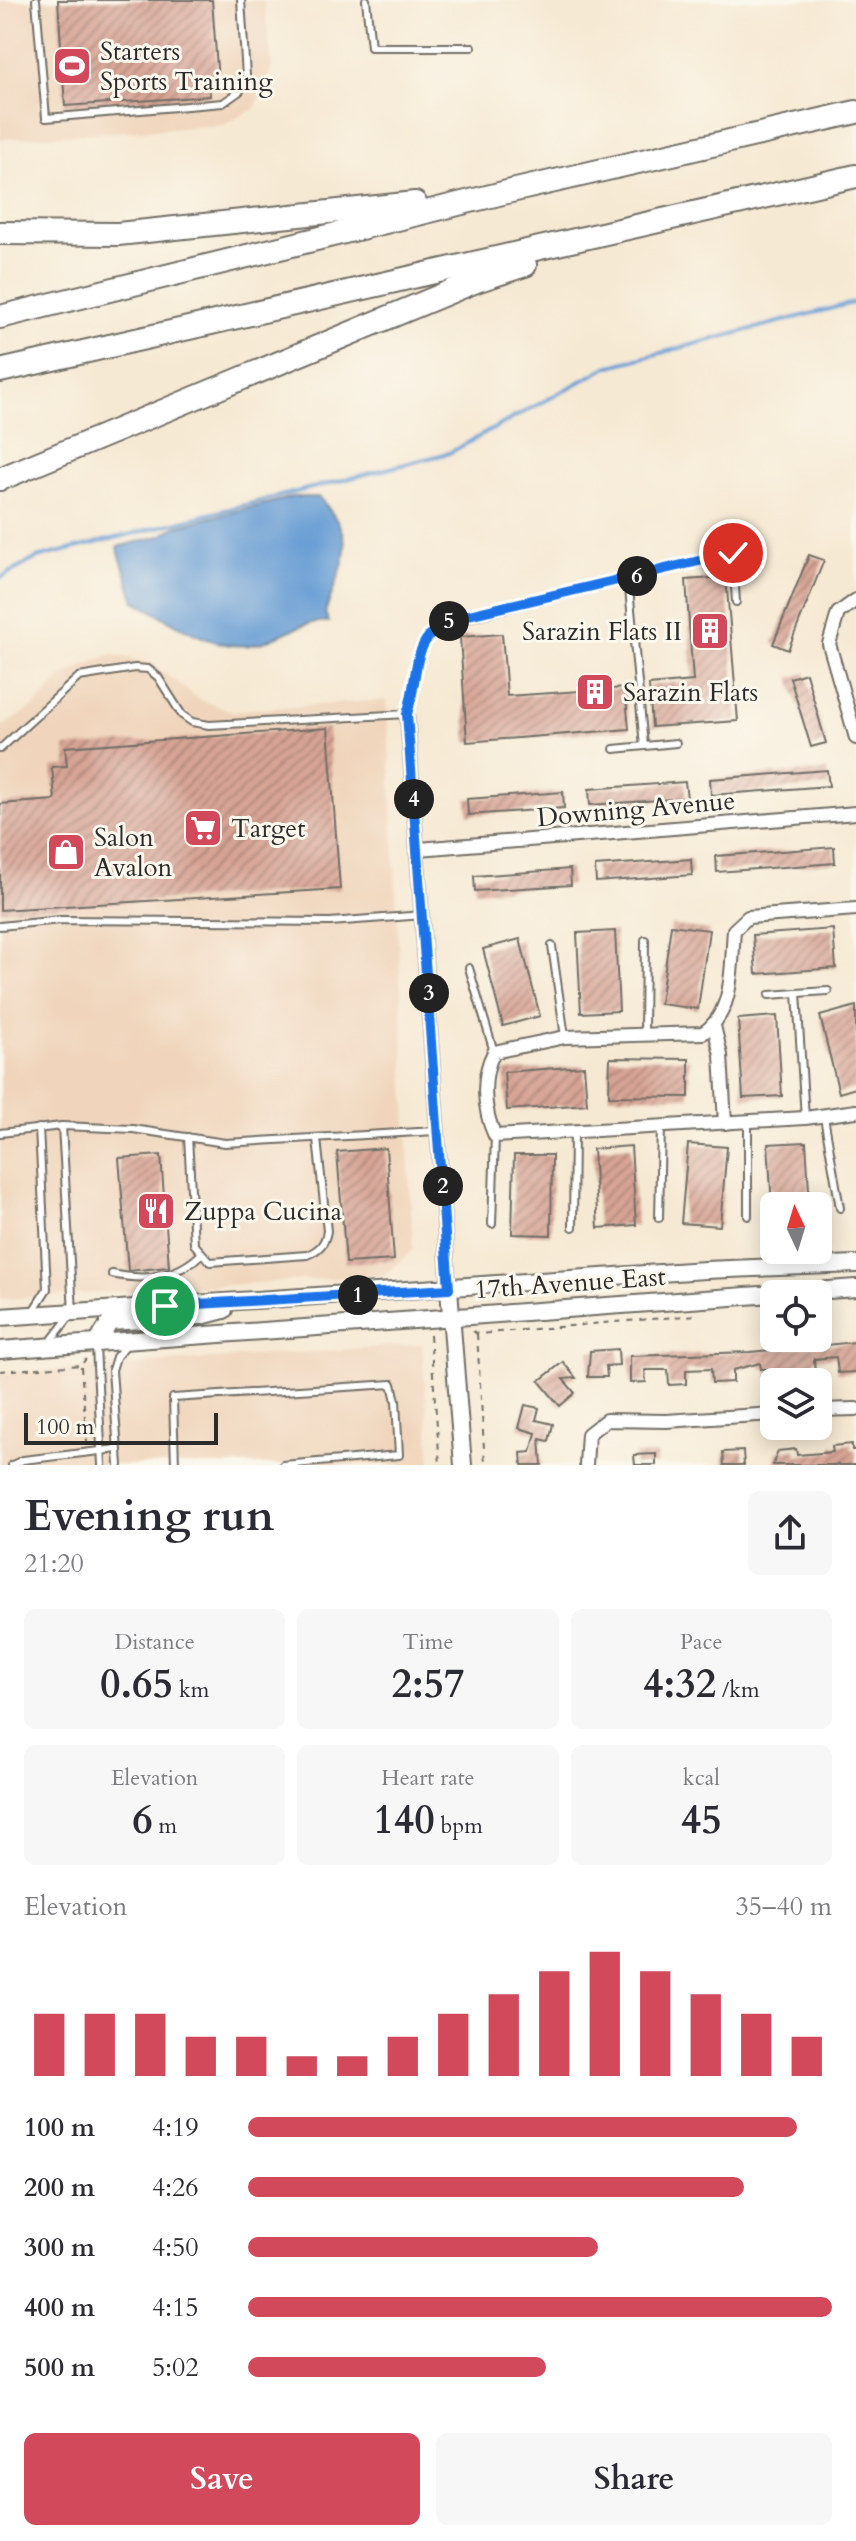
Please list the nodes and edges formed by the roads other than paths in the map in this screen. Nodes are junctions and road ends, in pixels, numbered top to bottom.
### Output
1 (36, 0) edge
2 (241, 0) edge
3 (366, 0) edge
4 (472, 47) dead end
5 (856, 112) edge
6 (856, 176) edge
7 (798, 190) junction
8 (507, 192) junction
9 (0, 233) edge
10 (0, 317) edge
11 (0, 371) edge
12 (0, 479) edge
13 (732, 539) dead end
14 (733, 553) junction
15 (628, 578) junction
16 (856, 600) edge
17 (736, 602) dead end
18 (407, 714) junction
19 (856, 738) edge
20 (676, 743) dead end
21 (644, 746) junction
22 (0, 749) edge
23 (614, 749) dead end
24 (856, 813) edge
25 (419, 849) junction
26 (856, 909) edge
27 (424, 915) junction
28 (0, 926) edge
29 (645, 940) dead end
30 (552, 946) dead end
31 (469, 968) dead end
32 (828, 991) dead end
33 (797, 993) junction
34 (769, 995) dead end
35 (714, 1026) junction
36 (644, 1033) junction
37 (565, 1037) junction
38 (494, 1052) junction
39 (856, 1111) edge
40 (824, 1117) junction
41 (805, 1118) junction
42 (748, 1122) junction
43 (725, 1123) junction
44 (62, 1126) junction
45 (661, 1126) junction
46 (39, 1128) junction
47 (440, 1131) junction
48 (574, 1131) junction
49 (0, 1133) edge
50 (495, 1136) junction
51 (188, 1137) junction
52 (317, 1139) junction
53 (840, 1208) dead end
54 (748, 1216) dead end
55 (659, 1218) dead end
56 (492, 1224) dead end
57 (573, 1227) dead end
58 (200, 1255) junction
59 (856, 1264) edge
60 (112, 1274) dead end
61 (856, 1288) edge
62 (449, 1289) junction
63 (256, 1301) junction
64 (73, 1312) junction
65 (30, 1315) junction
66 (0, 1317) edge
67 (452, 1323) junction
68 (130, 1340) junction
69 (45, 1348) junction
70 (0, 1350) edge
71 (96, 1350) junction
72 (856, 1409) edge
73 (832, 1410) edge
74 (760, 1415) edge
75 (117, 1449) junction
76 (101, 1450) junction
77 (360, 1462) edge
78 (12, 1465) edge
79 (102, 1465) edge
80 (119, 1465) edge
81 (175, 1465) edge
82 (283, 1465) edge
83 (463, 1465) edge
84 (586, 1465) edge

1 - 2 lane
3 - 4 lane
5 - 8 highway
6 - 7 highway
7 - 11 highway
7 - 12 highway
8 - 9 highway
8 - 10 highway
13 - 14 lane
14 - 15 lane
14 - 17 lane
15 - 18 lane
15 - 21 lane
16 - 19 street
18 - 22 lane
18 - 25 street
20 - 21 lane
21 - 23 lane
24 - 25 street, Downing Avenue
25 - 27 street
26 - 35 street
27 - 28 lane
27 - 47 street
29 - 36 lane
30 - 37 lane
31 - 38 lane
32 - 33 lane
33 - 34 lane
33 - 41 lane
35 - 36 street
35 - 43 street
36 - 37 street
37 - 38 street
38 - 50 street
39 - 40 street
40 - 41 street
40 - 53 lane
41 - 42 street
42 - 43 street
42 - 54 lane
43 - 45 street
44 - 46 lane
44 - 51 lane
44 - 64 lane
45 - 48 street
45 - 55 lane
46 - 49 lane
46 - 65 lane
47 - 52 lane
47 - 62 street
48 - 50 street
48 - 57 lane
50 - 56 lane
51 - 52 lane
51 - 58 lane
52 - 58 lane
58 - 60 lane
59 - 62 street, 17th Avenue East
61 - 67 street, 17th Avenue East
62 - 63 street, 17th Avenue East
62 - 67 street
63 - 64 street, 17th Avenue East
63 - 71 street
64 - 65 street, 17th Avenue East
64 - 69 lane
65 - 66 street, 17th Avenue East
67 - 68 street, 17th Avenue East
67 - 83 street
68 - 71 street, 17th Avenue East
68 - 75 lane
69 - 70 street, 17th Avenue East
69 - 71 street, 17th Avenue East
71 - 76 lane
72 - 73 street
74 - 84 street
75 - 76 lane
75 - 80 lane
76 - 78 lane
76 - 79 lane
77 - 81 lane
77 - 82 lane

